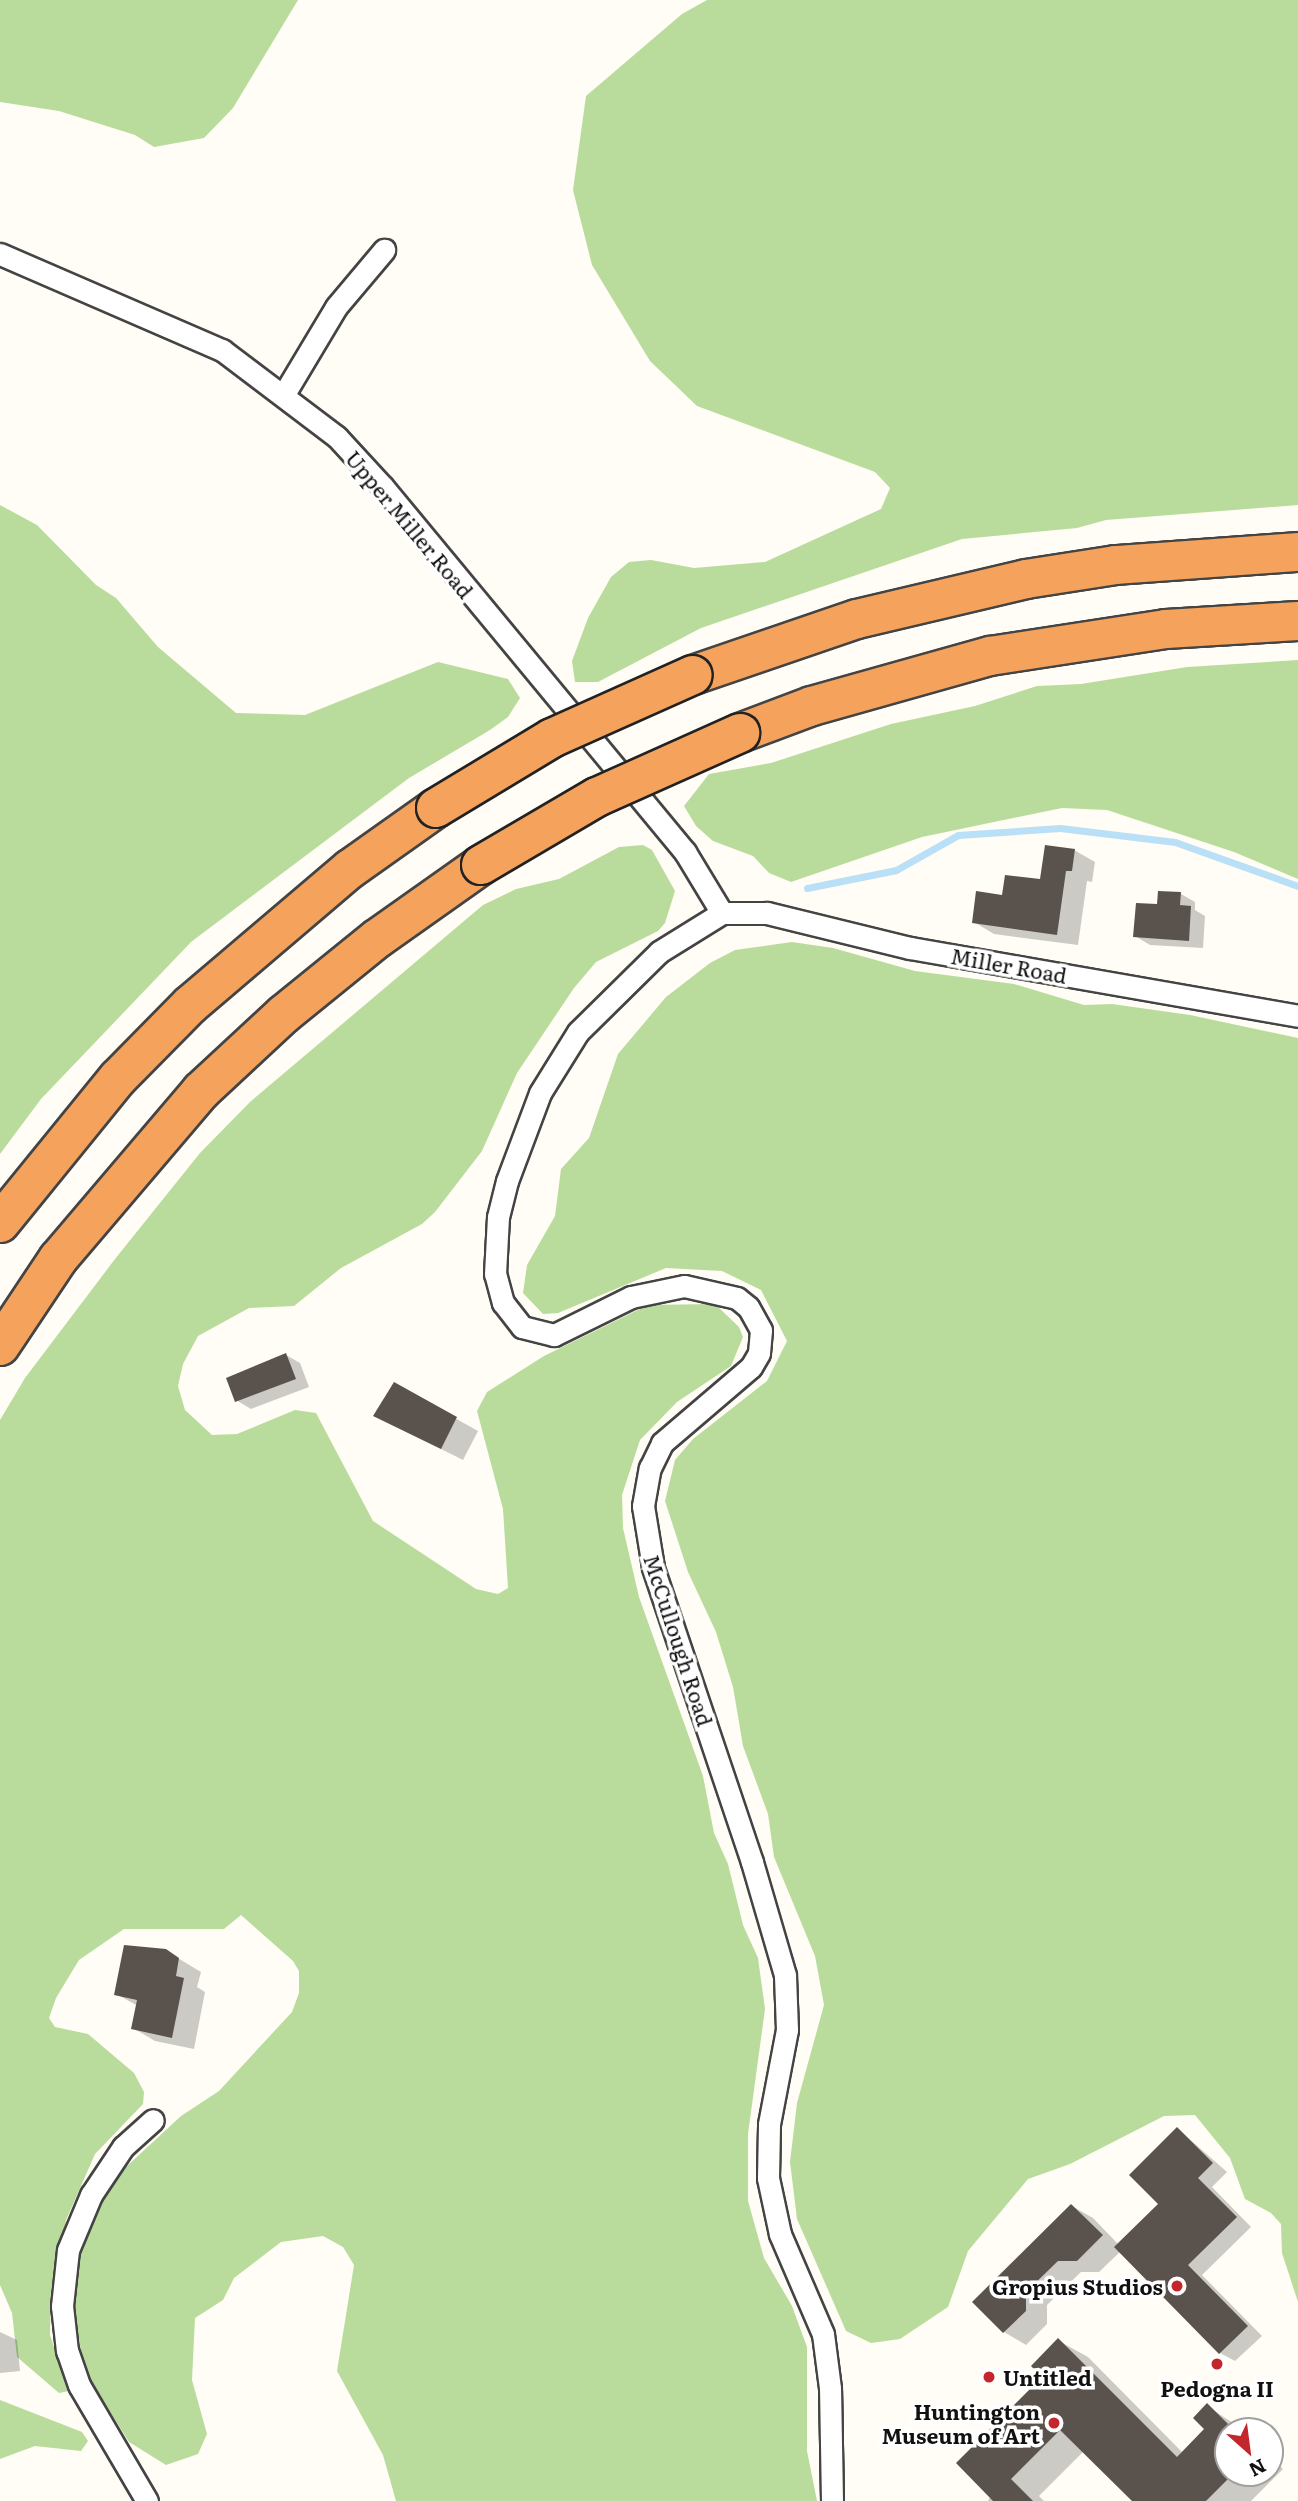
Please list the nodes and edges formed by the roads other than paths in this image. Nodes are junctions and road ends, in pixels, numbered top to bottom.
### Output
1 (384, 250) dead end
2 (0, 254) edge
3 (284, 394) junction
4 (1298, 552) edge
5 (1298, 621) edge
6 (722, 914) junction
7 (1298, 1016) edge
8 (0, 1223) edge
9 (0, 1346) edge
10 (153, 2120) dead end
11 (147, 2501) edge
12 (832, 2501) edge

1 - 3 street
2 - 3 street, Upper Miller Road
3 - 6 street, Upper Miller Road
4 - 8 highway, bridge
5 - 9 highway, bridge
6 - 7 street, Miller Road
6 - 12 street, McCullough Road
10 - 11 street

